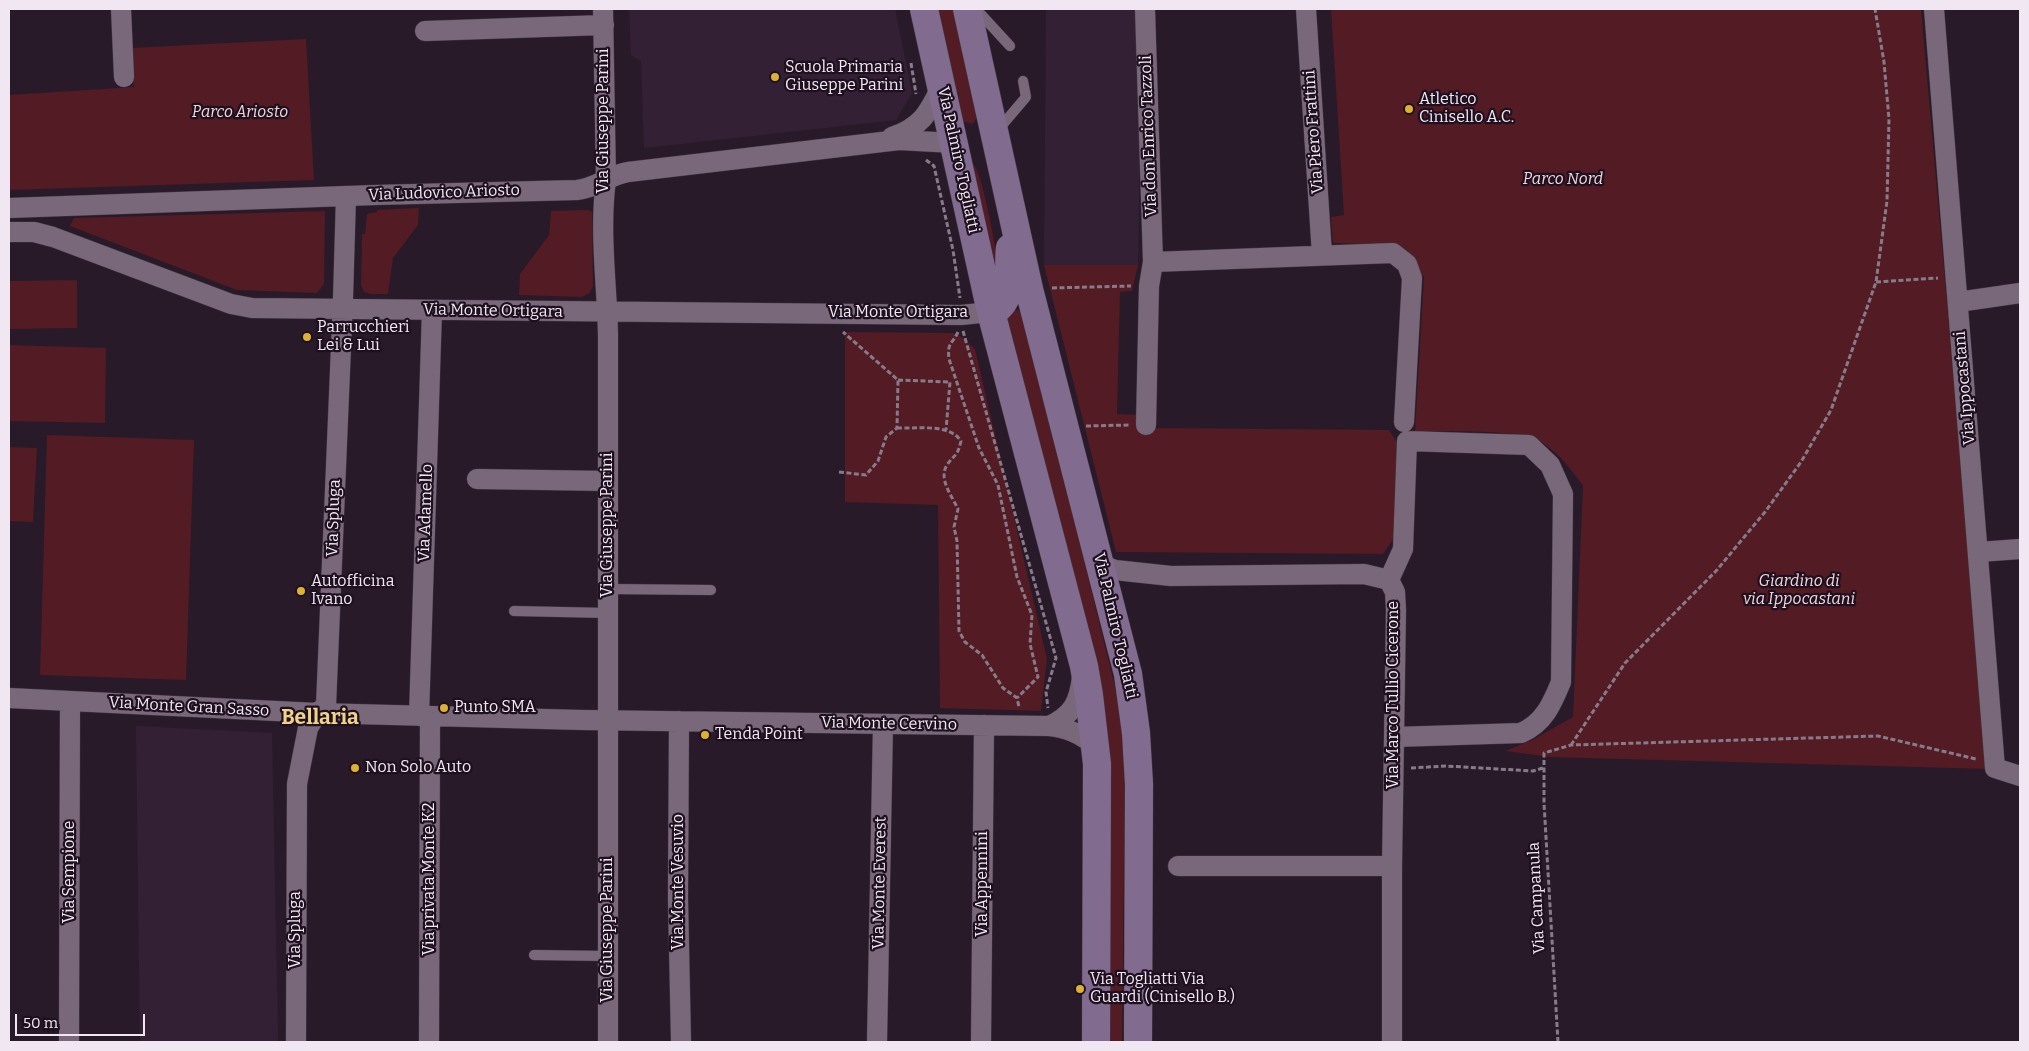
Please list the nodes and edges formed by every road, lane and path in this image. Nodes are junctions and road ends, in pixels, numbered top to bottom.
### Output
1 (121, 9) edge
2 (924, 9) edge
3 (967, 9) edge
4 (976, 9) edge
5 (1145, 9) edge
6 (1306, 9) edge
7 (1875, 9) edge
8 (1934, 9) edge
9 (603, 17) edge
10 (425, 31) dead end
11 (1010, 46) dead end
12 (910, 54) dead end
13 (124, 77) dead end
14 (1023, 81) dead end
15 (941, 87) junction
16 (916, 98) dead end
17 (994, 135) junction
18 (954, 143) junction
19 (873, 144) junction
20 (921, 154) dead end
21 (606, 180) junction
22 (346, 196) junction
23 (9, 208) edge
24 (1010, 208) junction
25 (9, 232) edge
26 (1322, 255) junction
27 (1154, 262) junction
28 (1956, 277) junction
29 (1876, 282) junction
30 (1149, 286) junction
31 (1029, 289) junction
32 (2020, 292) edge
33 (1958, 302) junction
34 (960, 303) dead end
35 (343, 309) junction
36 (432, 310) junction
37 (608, 312) junction
38 (991, 312) junction
39 (838, 328) dead end
40 (898, 380) junction
41 (1404, 422) dead end
42 (1146, 425) joint
43 (1065, 426) junction
44 (896, 428) junction
45 (946, 430) junction
46 (839, 472) dead end
47 (477, 478) dead end
48 (608, 481) junction
49 (2020, 549) edge
50 (1979, 552) junction
51 (1100, 564) junction
52 (1388, 580) junction
53 (608, 589) junction
54 (711, 590) dead end
55 (514, 611) dead end
56 (608, 614) junction
57 (1084, 666) junction
58 (9, 698) edge
59 (1017, 698) junction
60 (70, 702) junction
61 (1020, 710) dead end
62 (317, 713) junction
63 (425, 716) junction
64 (608, 720) junction
65 (679, 721) junction
66 (884, 724) junction
67 (984, 725) junction
68 (1049, 726) junction
69 (1395, 737) junction
70 (1571, 745) junction
71 (1095, 746) junction
72 (1395, 767) junction
73 (1544, 768) junction
74 (1994, 768) junction
75 (2020, 776) edge
76 (1178, 866) dead end
77 (1392, 866) junction
78 (534, 955) dead end
79 (608, 956) junction
80 (69, 1042) edge
81 (296, 1042) edge
82 (429, 1042) edge
83 (608, 1042) edge
84 (680, 1042) edge
85 (877, 1042) edge
86 (981, 1042) edge
87 (1096, 1042) edge
88 (1138, 1042) edge
89 (1392, 1042) edge
90 (1558, 1042) edge

1 - 13 street
2 - 15 street, Via Palmiro Togliatti
3 - 17 street, Via Palmiro Togliatti
4 - 11 lane
5 - 27 street, Via don Enrico Tazzoli
6 - 26 street, Via Piero Frattini
7 - 29 path
8 - 28 street, Via Ippocastani
9 - 10 street
9 - 21 street, Via Giuseppe Parini
12 - 16 path
14 - 17 lane
15 - 18 street, Via Palmiro Togliatti
15 - 19 street, Via Ludovico Ariosto
17 - 24 street, Via Palmiro Togliatti
18 - 19 street, Via Ludovico Ariosto
18 - 24 street
18 - 38 street, Via Palmiro Togliatti
19 - 21 street, Via Ludovico Ariosto
20 - 34 path
21 - 22 street, Via Ludovico Ariosto
21 - 37 street, Via Giuseppe Parini
22 - 23 street, Via Ludovico Ariosto
22 - 35 street, Via Spluga
24 - 31 street, Via Palmiro Togliatti
24 - 38 street, Via Palmiro Togliatti
25 - 35 street, Via Monte Ortigara
26 - 27 street
26 - 41 street
27 - 30 street, Via don Enrico Tazzoli
28 - 29 path
28 - 33 street, Via Ippocastani
29 - 70 path
30 - 31 path
30 - 42 street, Via don Enrico Tazzoli
31 - 43 street, Via Palmiro Togliatti
32 - 33 street
33 - 50 street, Via Ippocastani
35 - 36 street, Via Monte Ortigara
35 - 62 street, Via Spluga
36 - 37 street, Via Monte Ortigara
36 - 63 street, Via Adamello
37 - 38 street, Via Monte Ortigara
37 - 48 street, Via Giuseppe Parini
38 - 57 street, Via Palmiro Togliatti
39 - 40 path
40 - 44 path
40 - 45 path
42 - 43 path
43 - 51 street, Via Palmiro Togliatti
44 - 45 path
44 - 46 path
45 - 59 path
47 - 48 street
48 - 53 street, Via Giuseppe Parini
49 - 50 street
50 - 74 street, Via Ippocastani
51 - 52 street, Via Marco Tullio Cicerone
51 - 88 street, Via Palmiro Togliatti
52 - 69 street, Via Marco Tullio Cicerone
52 - 69 street
53 - 54 lane
53 - 56 street, Via Giuseppe Parini
55 - 56 lane
56 - 64 street, Via Giuseppe Parini
57 - 68 street
57 - 71 street, Via Palmiro Togliatti
58 - 60 street, Via Monte Gran Sasso
59 - 61 path
59 - 68 path
60 - 62 street, Via Monte Gran Sasso
60 - 80 street, Via Sempione
62 - 63 street, Via Monte Gran Sasso
62 - 81 street, Via Spluga
63 - 64 street, Via Monte Gran Sasso
63 - 82 street, Via privata Monte K2
64 - 65 street, Via Monte Cervino
64 - 79 street, Via Giuseppe Parini
65 - 66 street, Via Monte Cervino
65 - 84 street, Via Monte Vesuvio
66 - 67 street, Via Monte Cervino
66 - 85 street, Via Monte Everest
67 - 68 street, Via Monte Cervino
67 - 86 street, Via Appennini
68 - 71 street, Via Monte Cervino
69 - 72 street, Via Marco Tullio Cicerone
70 - 73 path, Via Campanula
70 - 74 path
71 - 87 street, Via Palmiro Togliatti
72 - 73 path
72 - 77 street, Via Marco Tullio Cicerone
73 - 90 path, Via Campanula
74 - 75 street
76 - 77 street
77 - 89 street, Via Marco Tullio Cicerone
78 - 79 lane
79 - 83 street, Via Giuseppe Parini

